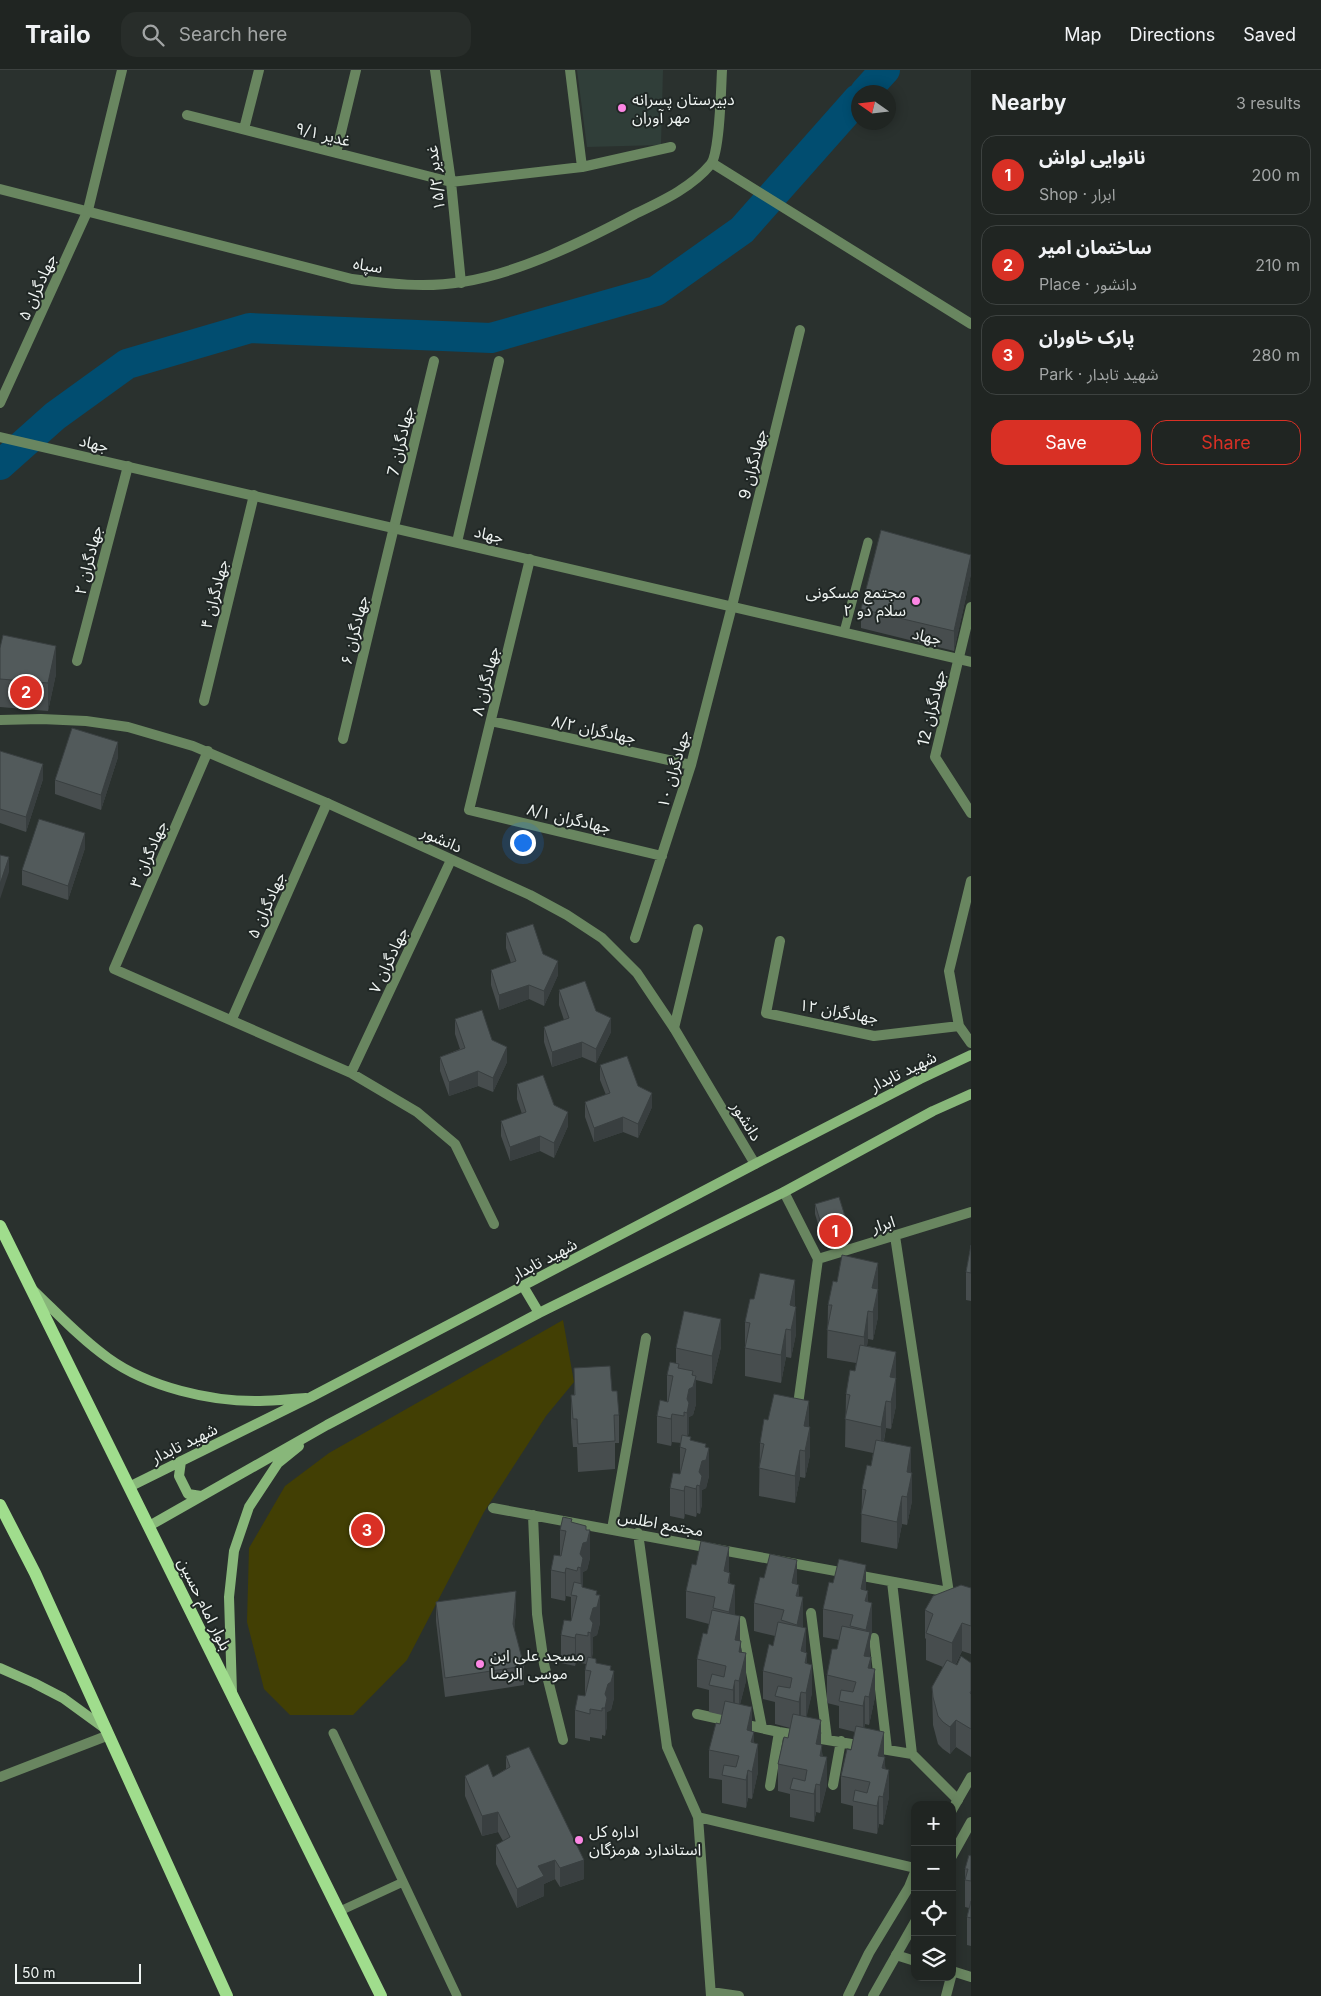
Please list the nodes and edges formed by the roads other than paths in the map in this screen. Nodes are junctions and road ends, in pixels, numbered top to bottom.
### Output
1 (122, 70) edge
2 (259, 70) edge
3 (356, 70) edge
4 (435, 70) edge
5 (570, 70) edge
6 (722, 70) edge
7 (187, 115) dead end
8 (244, 129) junction
9 (671, 147) dead end
10 (336, 153) junction
11 (712, 162) junction
12 (582, 167) junction
13 (451, 182) junction
14 (0, 189) edge
15 (88, 210) junction
16 (461, 283) junction
17 (971, 324) edge
18 (800, 330) dead end
19 (434, 361) dead end
20 (499, 361) dead end
21 (0, 403) edge
22 (0, 437) edge
23 (128, 466) junction
24 (254, 495) junction
25 (395, 528) junction
26 (457, 542) junction
27 (868, 542) dead end
28 (530, 559) junction
29 (732, 606) junction
30 (971, 607) edge
31 (844, 632) junction
32 (958, 659) junction
33 (77, 662) dead end
34 (971, 662) edge
35 (204, 700) dead end
36 (0, 720) edge
37 (491, 721) junction
38 (343, 738) dead end
39 (208, 752) junction
40 (691, 765) junction
41 (327, 803) junction
42 (469, 810) joint
43 (971, 813) edge
44 (662, 856) junction
45 (451, 860) junction
46 (971, 881) edge
47 (698, 929) dead end
48 (635, 938) dead end
49 (780, 941) dead end
50 (232, 1020) junction
51 (959, 1026) junction
52 (674, 1028) junction
53 (971, 1043) edge
54 (971, 1055) edge
55 (351, 1073) junction
56 (971, 1094) edge
57 (755, 1164) junction
58 (784, 1192) junction
59 (971, 1212) edge
60 (494, 1224) dead end
61 (0, 1226) edge
62 (895, 1236) junction
63 (818, 1259) junction
64 (523, 1286) junction
65 (34, 1291) junction
66 (539, 1314) junction
67 (646, 1338) dead end
68 (312, 1397) junction
69 (797, 1414) edge
70 (326, 1425) junction
71 (181, 1461) junction
72 (129, 1487) junction
73 (201, 1496) junction
74 (0, 1505) edge
75 (493, 1508) dead end
76 (532, 1515) junction
77 (149, 1526) junction
78 (612, 1529) junction
79 (638, 1533) junction
80 (892, 1582) junction
81 (949, 1592) junction
82 (971, 1596) edge
83 (811, 1613) dead end
84 (741, 1621) edge
85 (874, 1638) dead end
86 (0, 1668) edge
87 (232, 1696) junction
88 (697, 1714) dead end
89 (762, 1728) junction
90 (108, 1732) junction
91 (779, 1732) junction
92 (333, 1734) dead end
93 (827, 1739) junction
94 (563, 1740) dead end
95 (842, 1742) junction
96 (887, 1749) junction
97 (912, 1754) junction
98 (0, 1777) edge
99 (971, 1777) edge
100 (833, 1785) dead end
101 (770, 1786) dead end
102 (958, 1800) junction
103 (956, 1803) edge
104 (698, 1817) junction
105 (971, 1822) edge
106 (956, 1849) edge
107 (911, 1867) edge
108 (403, 1882) junction
109 (911, 1882) edge
110 (340, 1911) junction
111 (911, 1929) edge
112 (896, 1956) junction
113 (911, 1960) edge
114 (956, 1973) edge
115 (971, 1977) edge
116 (950, 1981) edge
117 (711, 1994) edge
118 (228, 1996) edge
119 (382, 1996) edge
120 (457, 1996) edge
121 (739, 1996) edge
122 (848, 1996) edge
123 (873, 1996) edge
124 (946, 1996) edge

1 - 15 street, جهادگران ۵
2 - 8 street
3 - 10 street
4 - 13 street, غدیر ۱۵/۲
5 - 12 street
6 - 11 street
7 - 8 street, غدیر ۹/۱
8 - 10 street, غدیر ۹/۱
9 - 12 street
10 - 13 street, غدیر ۹/۱
11 - 16 street, سپاه
11 - 17 street
12 - 13 street
13 - 16 street, غدیر ۱۵/۲
14 - 15 street, سپاه
15 - 16 street, سپاه
15 - 21 street, جهادگران ۵
18 - 29 street, جهادگران 9
19 - 25 street, جهادگران 7
20 - 26 street
22 - 23 street, جهاد
23 - 24 street, جهاد
23 - 33 street, جهادگران ۲
24 - 25 street, جهاد
24 - 35 street, جهادگران ۴
25 - 26 street, جهاد
25 - 38 street, جهادگران ۶
26 - 28 street, جهاد
27 - 31 lane
28 - 29 street, جهاد
28 - 37 street, جهادگران ۸
29 - 31 street, جهاد
29 - 40 street, جهادگران ۱۰
30 - 32 street, جهادگران 12
31 - 32 street, جهاد
32 - 34 street, جهاد
32 - 43 street, جهادگران 12
36 - 39 street, دانشور
37 - 40 street, جهادگران ۸/۲
37 - 42 street, جهادگران ۸
39 - 41 street, دانشور
39 - 50 street, جهادگران ۳
40 - 44 street, جهادگران ۱۰
41 - 45 street, دانشور
41 - 50 street, جهادگران ۵
42 - 44 street, جهادگران ۸/۱
44 - 48 street, جهادگران ۱۰
45 - 52 street, دانشور
45 - 55 street, جهادگران ۷
46 - 51 street
47 - 52 street
49 - 51 street, جهادگران ۱۲
50 - 55 street
51 - 53 street
52 - 57 street, دانشور
54 - 57 main road, شهید تابدار
55 - 60 street
56 - 58 main road
57 - 64 main road, شهید تابدار
58 - 63 street
58 - 66 main road
59 - 62 street, ابرار
61 - 65 main road, بلوار امام حسین
62 - 63 street, ابرار
62 - 81 street
63 - 69 street
64 - 66 main road
64 - 68 main road, شهید تابدار
65 - 68 main road
65 - 72 main road, بلوار امام حسین
66 - 70 main road
67 - 78 street
68 - 71 main road, شهید تابدار
70 - 73 main road
70 - 87 main road
71 - 72 main road, شهید تابدار
71 - 73 main road
72 - 77 main road, بلوار امام حسین
73 - 77 main road
74 - 90 main road
75 - 76 street, مجتمع اطلس
76 - 78 street, مجتمع اطلس
76 - 94 street
77 - 87 main road, بلوار امام حسین
78 - 79 street, مجتمع اطلس
79 - 80 street, مجتمع اطلس
79 - 104 street
80 - 81 street, مجتمع اطلس
80 - 97 street
81 - 82 street, مجتمع اطلس
83 - 93 street
84 - 89 street
85 - 96 street
86 - 90 main road
87 - 110 main road, بلوار امام حسین
88 - 89 street
89 - 91 street
90 - 98 street
90 - 118 main road
91 - 93 street
91 - 101 street
92 - 108 lane
93 - 95 street
95 - 96 street
95 - 100 street
96 - 97 street
97 - 102 street
99 - 102 street
102 - 103 street
104 - 107 street
104 - 117 street
105 - 106 street
108 - 110 lane
108 - 120 lane
109 - 122 street
110 - 119 main road, بلوار امام حسین
111 - 112 street
112 - 113 street
112 - 123 street
114 - 115 street
116 - 124 street
117 - 121 street

